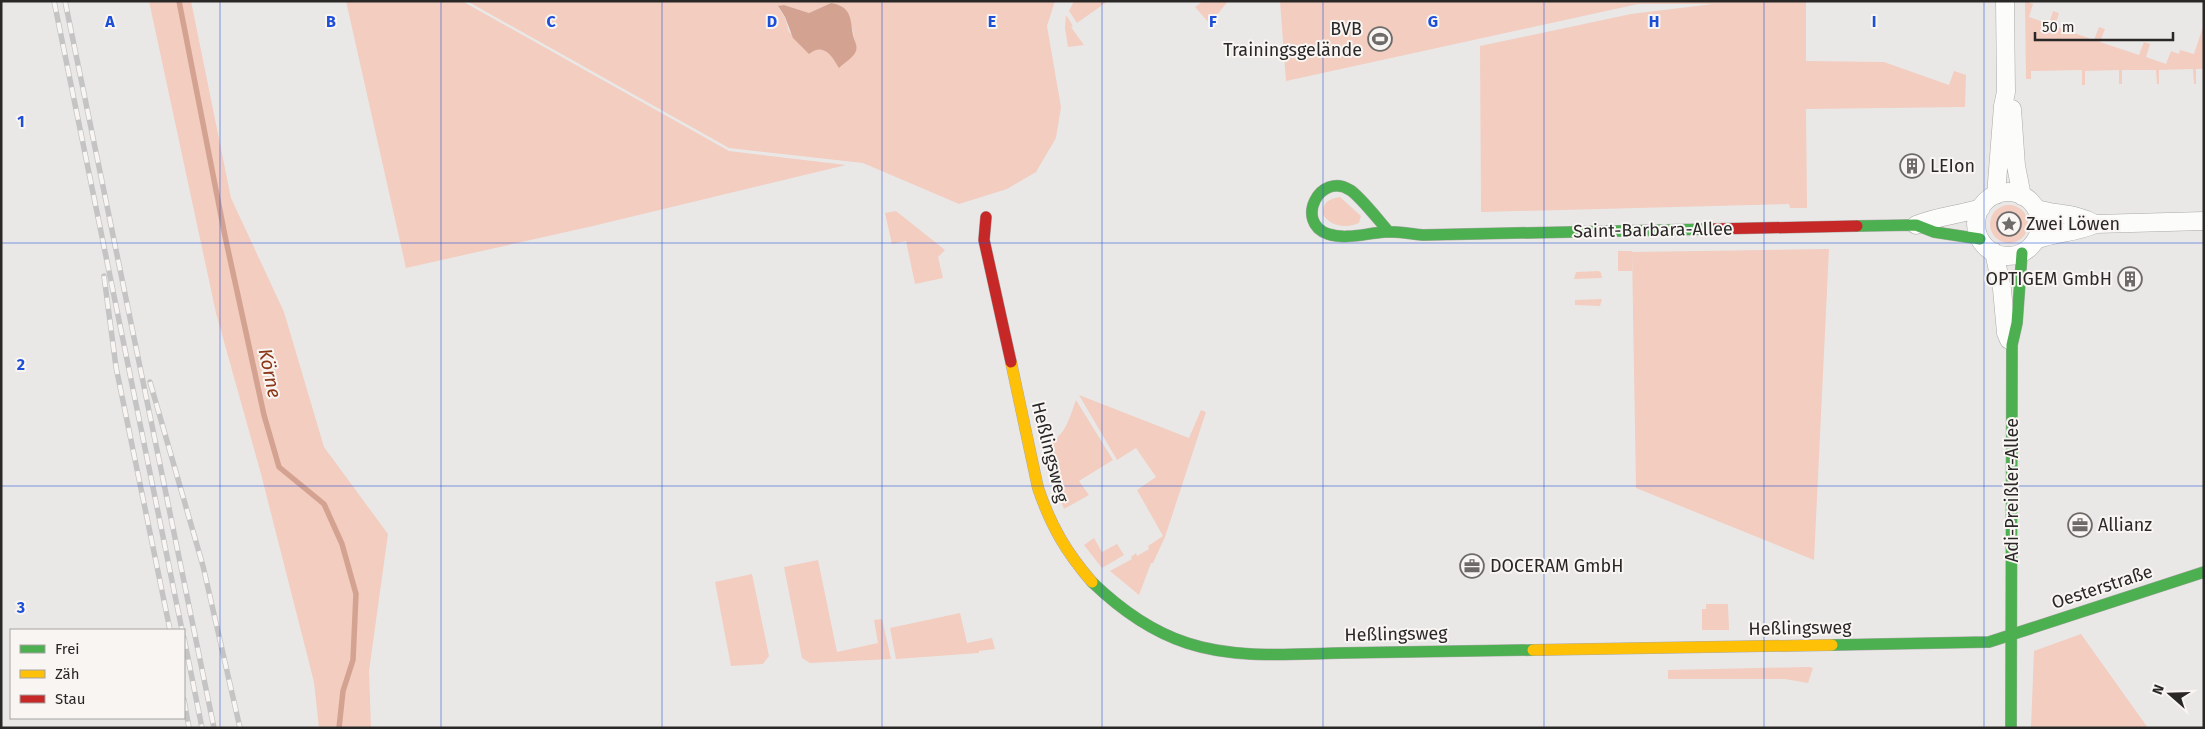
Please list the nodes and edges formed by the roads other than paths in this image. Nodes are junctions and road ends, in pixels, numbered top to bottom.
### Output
1 (2004, 1) edge
2 (2006, 92) junction
3 (1996, 195) junction
4 (2022, 196) junction
5 (1981, 208) junction
6 (2037, 209) junction
7 (986, 217) dead end
8 (2204, 221) edge
9 (2095, 224) junction
10 (1916, 225) junction
11 (1389, 232) junction
12 (1980, 239) junction
13 (2036, 240) junction
14 (1994, 252) junction
15 (2022, 253) junction
16 (2012, 345) junction
17 (2204, 572) edge
18 (2012, 634) junction
19 (2011, 728) edge

1 - 2 street
2 - 3 street
2 - 4 street
3 - 4 street
3 - 5 street
4 - 6 street
5 - 10 street, Saint-Barbara-Allee
5 - 12 street
6 - 9 street
6 - 13 street
7 - 18 street, Heßlingsweg
8 - 9 street
9 - 13 street
10 - 11 street, Saint-Barbara-Allee
10 - 12 street, Saint-Barbara-Allee
11 - 11 street, Saint-Barbara-Allee
12 - 14 street
13 - 15 street
14 - 15 street
14 - 16 street, Adi-Preißler-Allee
15 - 16 street, Adi-Preißler-Allee
16 - 18 street, Adi-Preißler-Allee
17 - 18 street, Oesterstraße
18 - 19 street

